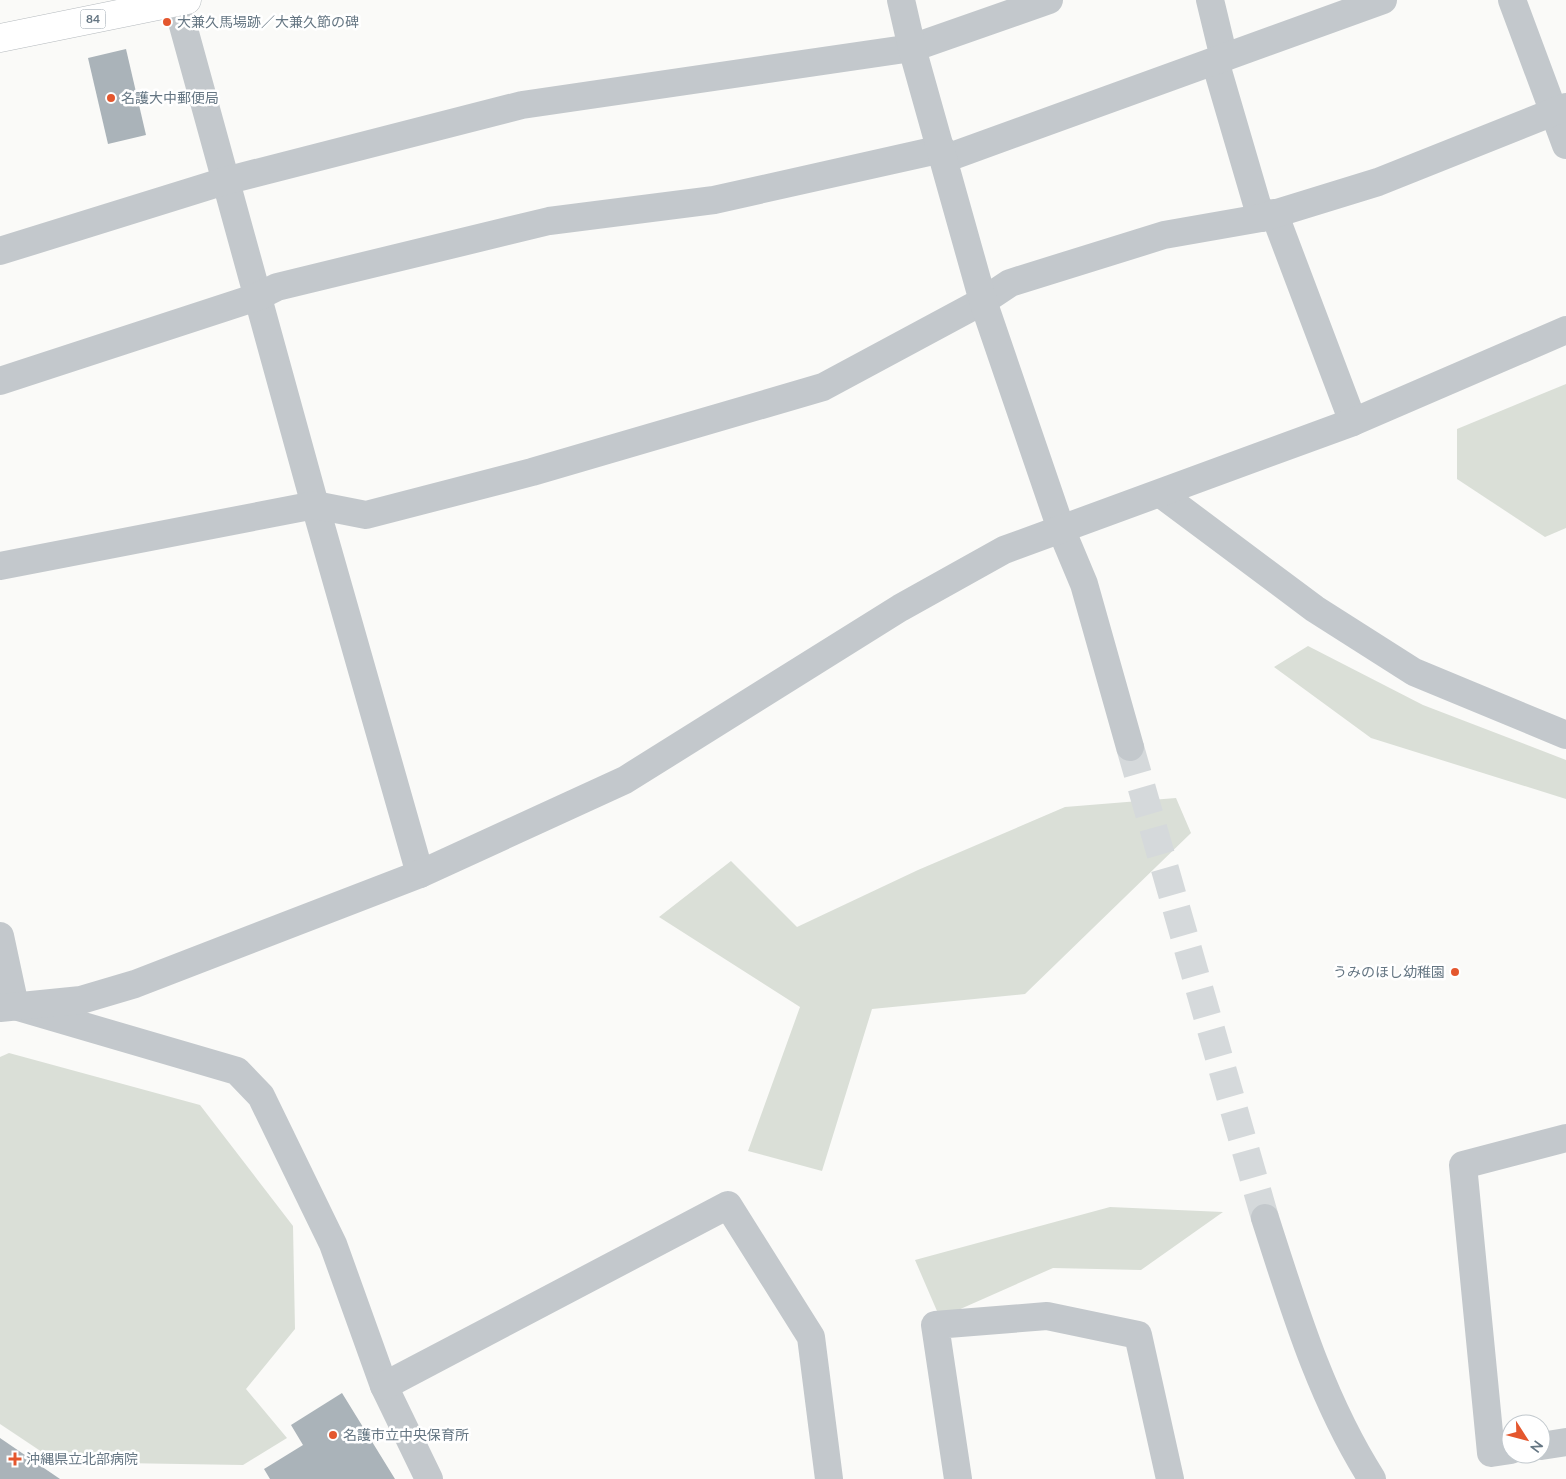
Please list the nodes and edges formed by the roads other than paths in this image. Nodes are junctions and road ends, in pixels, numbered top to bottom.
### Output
1 (901, 0) edge
2 (1049, 0) edge
3 (1210, 0) edge
4 (1383, 0) edge
5 (1512, 0) edge
6 (179, 1) edge
7 (0, 38) edge
8 (912, 48) junction
9 (1219, 59) junction
10 (1560, 110) edge
11 (1566, 145) edge
12 (943, 154) junction
13 (225, 181) junction
14 (1268, 216) junction
15 (0, 250) edge
16 (257, 297) junction
17 (983, 301) junction
18 (1566, 330) edge
19 (0, 381) edge
20 (1353, 422) junction
21 (1161, 494) junction
22 (315, 505) junction
23 (1061, 529) junction
24 (0, 566) edge
25 (1566, 735) edge
26 (1130, 747) tunnel mouth
27 (420, 874) junction
28 (0, 936) edge
29 (8, 1007) edge
30 (1566, 1138) edge
31 (1265, 1218) tunnel mouth
32 (384, 1386) junction
33 (1566, 1442) edge
34 (1551, 1444) edge
35 (1501, 1452) edge
36 (429, 1479) edge
37 (829, 1479) edge
38 (958, 1479) edge
39 (1170, 1479) edge
40 (1372, 1479) edge

1 - 8 street
2 - 8 street
3 - 9 street
4 - 9 street
5 - 10 street
6 - 7 main road, 84
6 - 13 street
8 - 12 street
8 - 13 street
9 - 12 street
9 - 14 street
10 - 11 street
10 - 14 street
12 - 16 street
12 - 17 street
13 - 15 street
13 - 16 street
14 - 17 street
14 - 20 street
16 - 19 street
16 - 22 street
17 - 22 street
17 - 23 street
18 - 20 street
20 - 21 street
21 - 23 street
21 - 25 street
22 - 24 street
22 - 27 street
23 - 26 street
23 - 27 street
27 - 29 street
28 - 29 street
29 - 32 street
30 - 35 street
31 - 40 street
32 - 36 street
32 - 37 street
33 - 34 street
38 - 39 street

